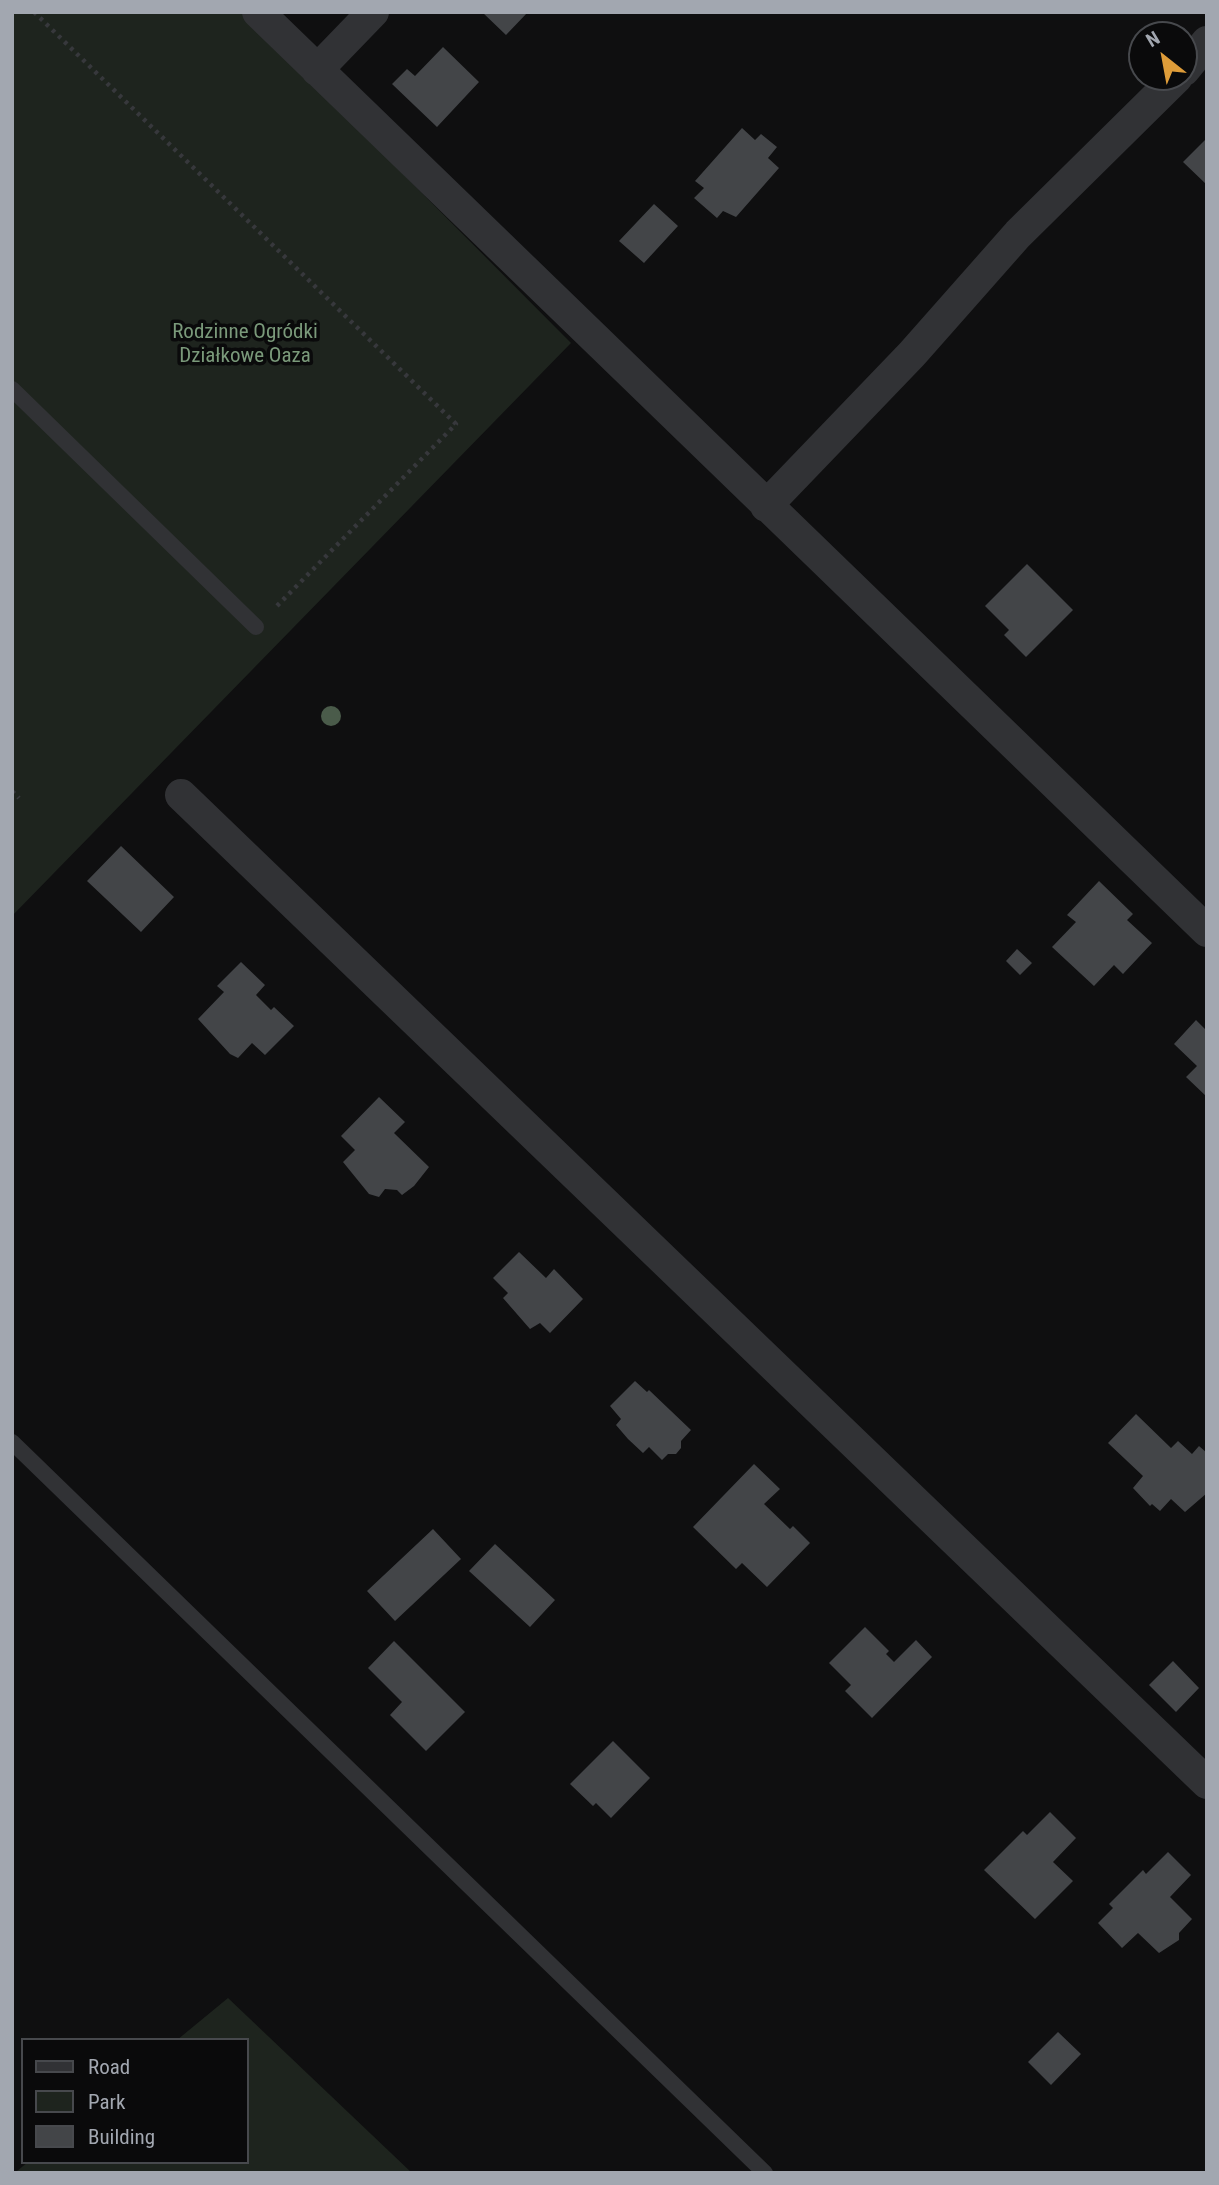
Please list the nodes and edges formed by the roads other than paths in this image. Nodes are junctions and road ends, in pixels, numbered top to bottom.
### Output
1 (258, 12) edge
2 (373, 12) edge
3 (317, 70) junction
4 (1163, 91) edge
5 (12, 389) edge
6 (766, 506) junction
7 (256, 627) road end
8 (181, 795) dead end
9 (1207, 931) edge
10 (12, 1442) edge
11 (1207, 1783) edge
12 (765, 2173) edge

1 - 3 street
2 - 3 street
3 - 6 street
4 - 6 street
5 - 7 lane
6 - 9 street
8 - 11 street
10 - 12 lane

